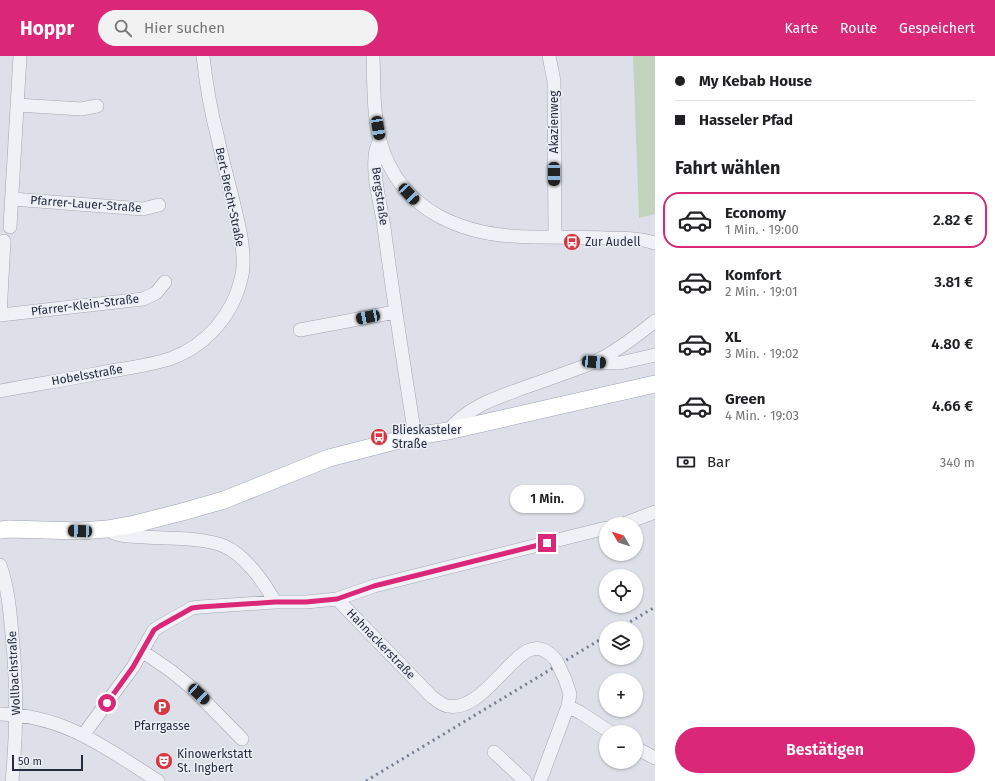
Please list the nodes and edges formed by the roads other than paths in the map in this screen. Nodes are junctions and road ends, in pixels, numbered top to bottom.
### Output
1 (20, 56) edge
2 (203, 56) edge
3 (373, 56) edge
4 (549, 56) edge
5 (17, 106) junction
6 (97, 106) dead end
7 (380, 140) junction
8 (12, 199) junction
9 (159, 204) dead end
10 (10, 228) dead end
11 (554, 236) junction
12 (4, 241) dead end
13 (655, 242) edge
14 (164, 282) dead end
15 (395, 312) junction
16 (0, 315) edge
17 (655, 321) edge
18 (300, 330) dead end
19 (655, 355) edge
20 (173, 358) joint
21 (594, 362) junction
22 (655, 384) edge
23 (0, 391) edge
24 (448, 430) junction
25 (416, 436) junction
26 (655, 512) edge
27 (642, 517) edge
28 (106, 529) junction
29 (0, 530) edge
30 (599, 530) edge
31 (0, 565) edge
32 (337, 599) junction
33 (275, 602) junction
34 (142, 651) junction
35 (568, 706) junction
36 (0, 714) edge
37 (16, 714) junction
38 (600, 725) edge
39 (84, 734) junction
40 (242, 739) dead end
41 (494, 752) dead end
42 (643, 752) edge
43 (655, 758) edge
44 (12, 781) edge
45 (158, 781) edge
46 (526, 781) edge
47 (540, 781) edge

1 - 5 street
2 - 20 street, Bert-Brecht-Straße
3 - 7 street, Bergstraße
4 - 11 street, Akazienweg
5 - 6 street
5 - 8 street
7 - 11 street
7 - 15 street, Bergstraße
8 - 9 street, Pfarrer-Lauer-Straße
8 - 10 street
11 - 13 street
12 - 16 street, Pfarrer-Klein-Straße
14 - 16 street, Pfarrer-Klein-Straße
15 - 18 street
15 - 25 street, Bergstraße
17 - 21 street
19 - 21 street
20 - 23 street, Hobelsstraße
21 - 24 street
22 - 24 main road
24 - 25 main road
25 - 28 main road
26 - 27 street
28 - 29 main road
28 - 33 street
30 - 32 street
31 - 37 street, Wollbachstraße
32 - 33 street, Hahnackerstraße
32 - 35 street, Hahnackerstraße, bridge
33 - 34 street, Hahnackerstraße
34 - 39 street, Hahnackerstraße
34 - 40 street
35 - 38 street
35 - 47 street
36 - 37 street
37 - 39 street
37 - 44 street, Wollbachstraße
39 - 45 street
41 - 46 street
42 - 43 street

